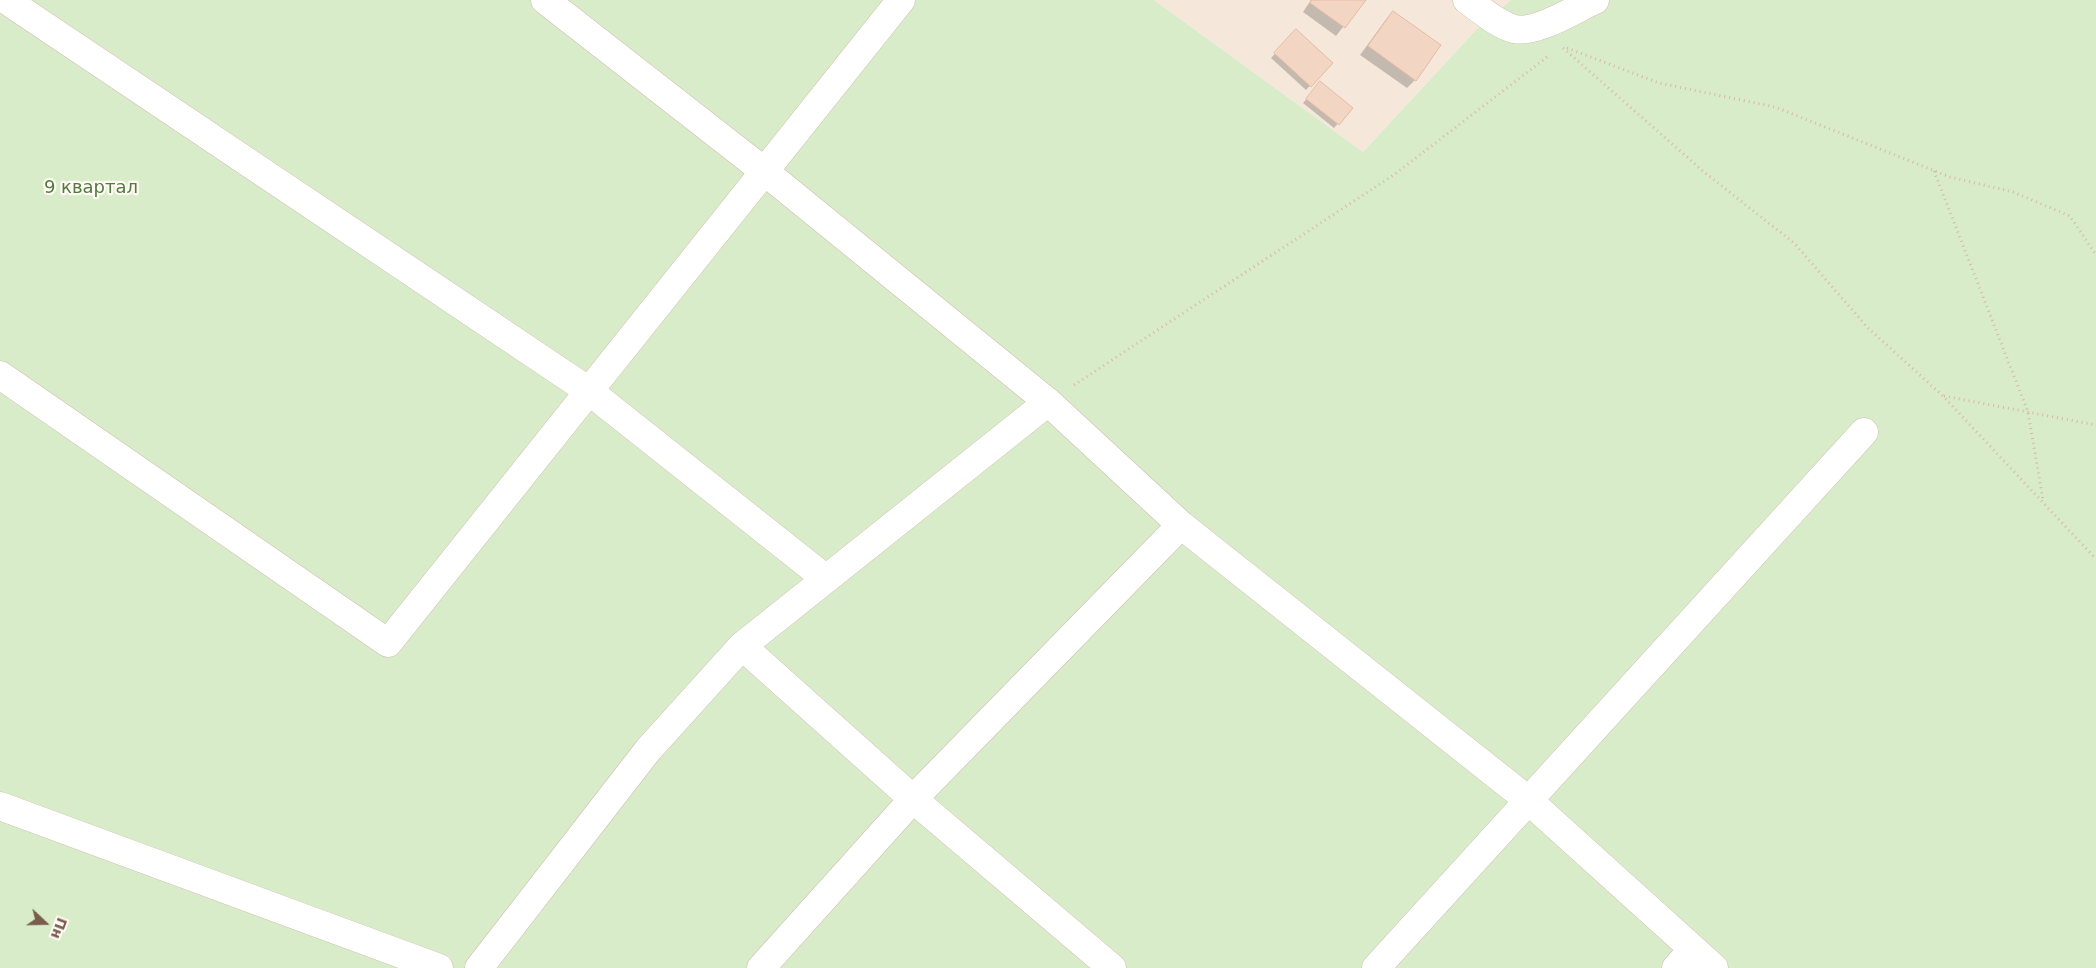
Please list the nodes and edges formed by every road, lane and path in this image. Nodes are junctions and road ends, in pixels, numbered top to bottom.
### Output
1 (6, 0) edge
2 (545, 0) edge
3 (901, 0) edge
4 (1595, 0) edge
5 (1478, 8) edge
6 (1553, 52) dead end
7 (1933, 170) junction
8 (764, 171) junction
9 (2096, 255) edge
10 (0, 375) edge
11 (589, 392) junction
12 (1943, 396) junction
13 (1048, 402) junction
14 (2028, 412) junction
15 (2096, 424) edge
16 (1864, 432) dead end
17 (2044, 502) junction
18 (1181, 525) junction
19 (2096, 559) edge
20 (825, 578) junction
21 (742, 646) junction
22 (913, 799) junction
23 (1528, 800) junction
24 (0, 806) edge
25 (1685, 959) edge
26 (439, 968) edge
27 (479, 968) edge
28 (761, 968) edge
29 (1112, 968) edge
30 (1376, 968) edge
31 (1714, 968) edge

1 - 11 lane
2 - 8 lane
3 - 8 lane
4 - 5 lane
6 - 13 path
7 - 9 path
7 - 12 path
7 - 14 path
8 - 11 lane
8 - 13 lane
10 - 11 lane
11 - 20 lane
12 - 14 path
12 - 17 path
13 - 18 lane
13 - 20 lane
14 - 15 path
14 - 17 path
16 - 23 lane
17 - 19 path
18 - 22 lane
18 - 23 lane
20 - 21 lane
21 - 22 lane
21 - 27 lane
22 - 28 lane
22 - 29 lane
23 - 25 lane
23 - 30 lane
24 - 26 lane
25 - 31 lane

